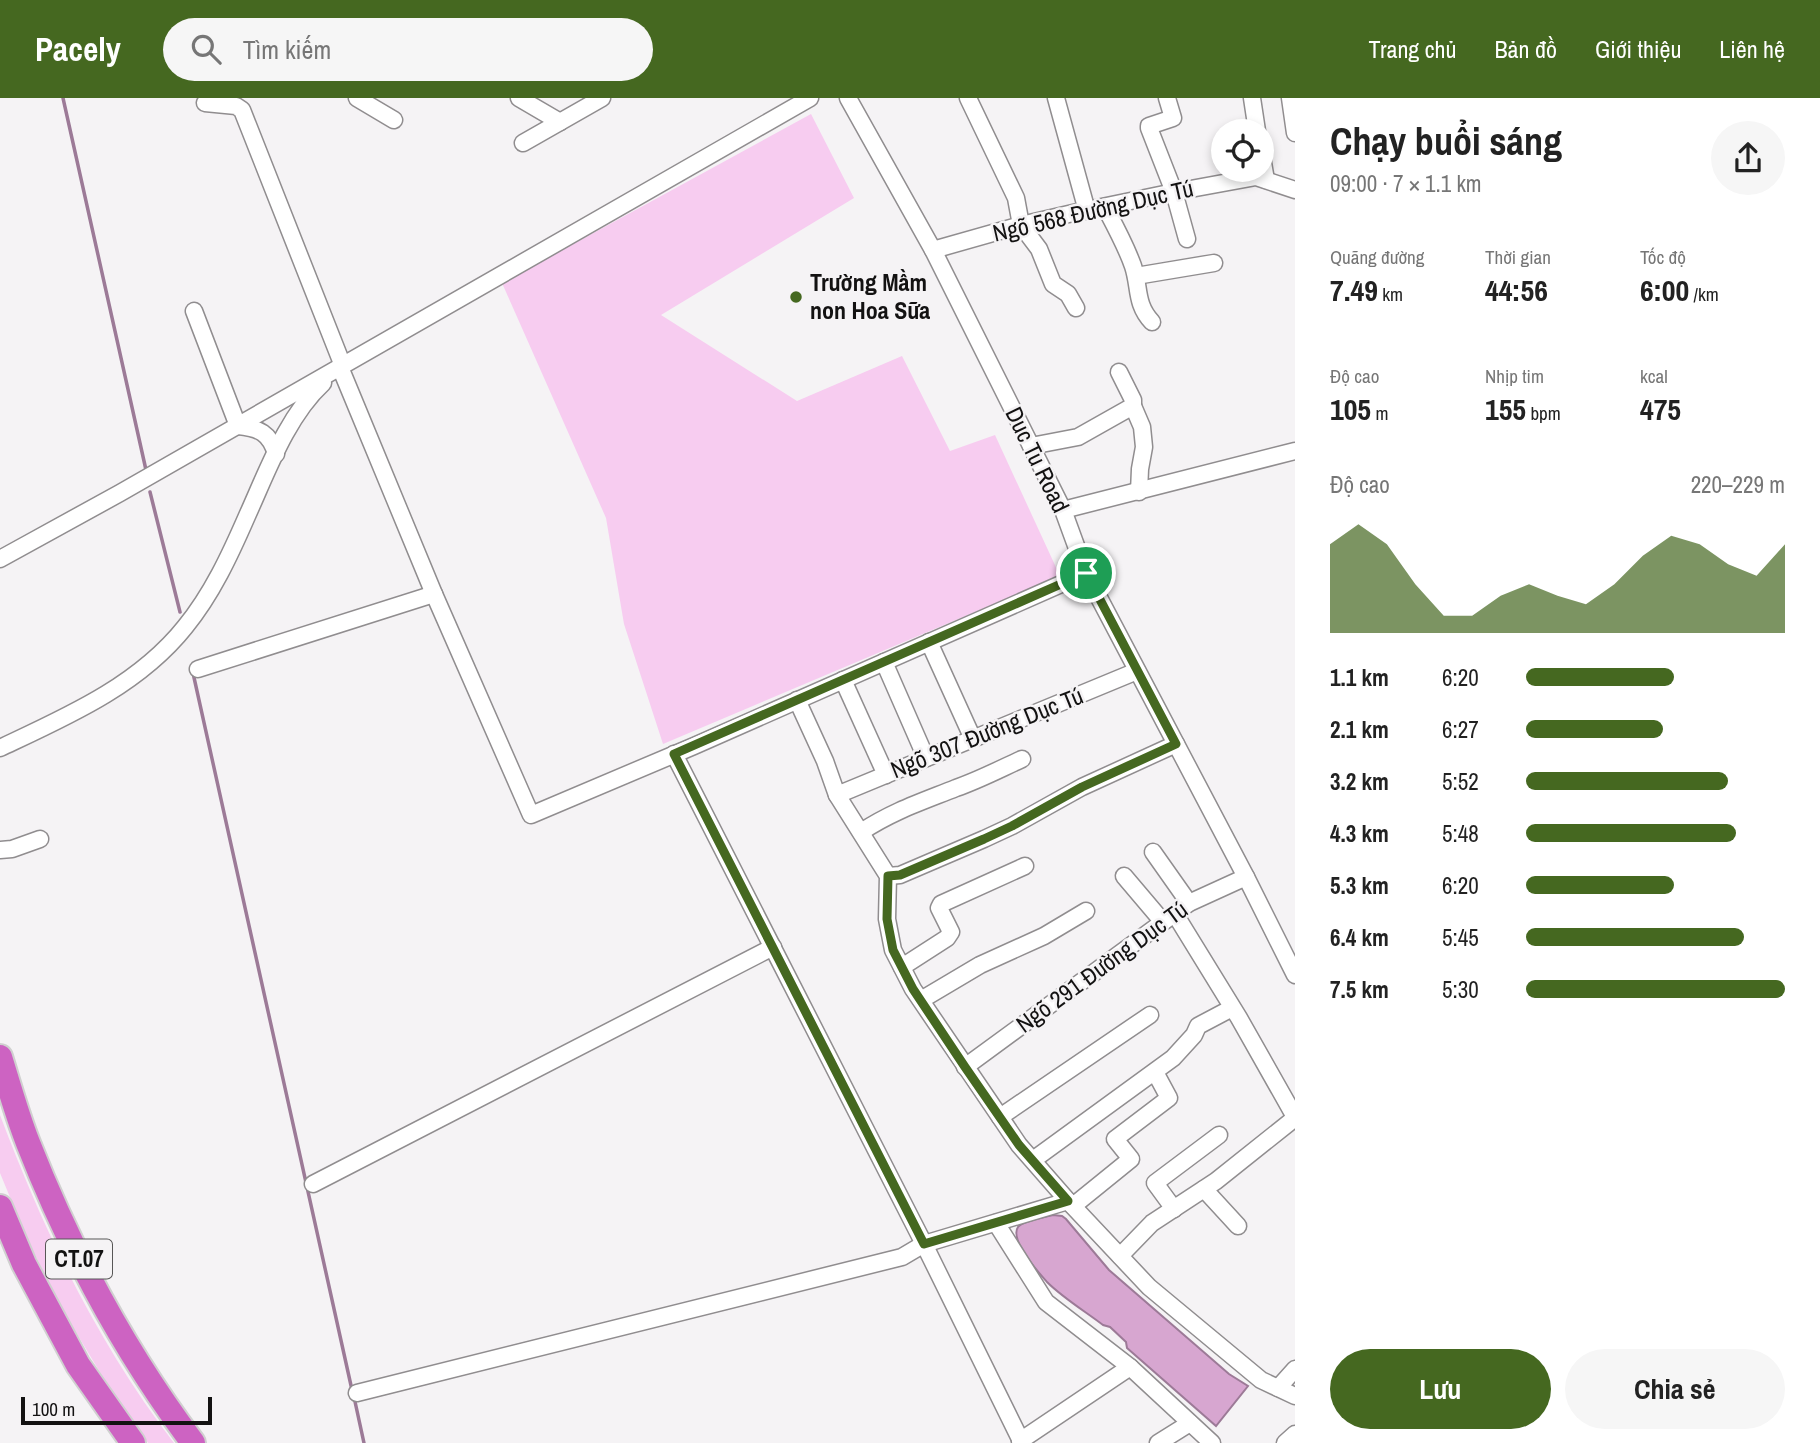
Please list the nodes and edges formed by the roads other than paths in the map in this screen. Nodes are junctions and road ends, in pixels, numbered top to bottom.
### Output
1 (357, 98) edge
2 (519, 98) edge
3 (602, 98) edge
4 (810, 98) edge
5 (848, 98) edge
6 (968, 98) edge
7 (1056, 98) edge
8 (1167, 98) edge
9 (1252, 98) edge
10 (1290, 98) edge
11 (205, 103) dead end
12 (1255, 119) edge
13 (394, 120) dead end
14 (560, 122) junction
15 (1294, 124) edge
16 (523, 143) dead end
17 (1229, 182) edge
18 (1272, 182) edge
19 (1295, 190) edge
20 (1174, 192) junction
21 (1105, 207) junction
22 (1087, 211) junction
23 (1021, 225) junction
24 (1187, 239) dead end
25 (933, 250) junction
26 (1214, 263) dead end
27 (1136, 276) junction
28 (1076, 308) dead end
29 (194, 311) dead end
30 (1152, 322) dead end
31 (341, 367) junction
32 (1119, 372) dead end
33 (1133, 406) junction
34 (238, 426) junction
35 (1031, 446) junction
36 (1295, 451) edge
37 (276, 454) junction
38 (1139, 492) junction
39 (1063, 510) junction
40 (0, 559) edge
41 (1086, 573) junction
42 (435, 594) junction
43 (929, 642) junction
44 (884, 662) junction
45 (198, 669) dead end
46 (1137, 671) junction
47 (843, 680) junction
48 (797, 700) junction
49 (973, 739) junction
50 (1176, 744) junction
51 (0, 748) edge
52 (674, 754) junction
53 (926, 758) junction
54 (1022, 759) dead end
55 (886, 775) junction
56 (837, 795) junction
57 (860, 832) junction
58 (40, 839) dead end
59 (0, 849) edge
60 (1153, 852) dead end
61 (1025, 866) dead end
62 (888, 876) junction
63 (1124, 876) dead end
64 (1246, 877) junction
65 (1189, 903) junction
66 (1086, 911) dead end
67 (1169, 918) junction
68 (773, 947) junction
69 (902, 967) junction
70 (1295, 975) edge
71 (920, 1000) junction
72 (1232, 1008) junction
73 (1150, 1016) dead end
74 (0, 1057) edge
75 (965, 1067) junction
76 (1155, 1072) junction
77 (1000, 1117) junction
78 (1295, 1118) edge
79 (1219, 1135) dead end
80 (1033, 1160) junction
81 (313, 1184) dead end
82 (1204, 1189) junction
83 (1070, 1204) junction
84 (0, 1207) edge
85 (1174, 1209) junction
86 (996, 1223) junction
87 (1238, 1226) dead end
88 (924, 1244) junction
89 (1120, 1256) junction
90 (1129, 1367) junction
91 (1295, 1369) edge
92 (1278, 1388) junction
93 (357, 1393) dead end
94 (1295, 1396) edge
95 (1190, 1423) junction
96 (1295, 1434) edge
97 (1021, 1442) edge
98 (133, 1443) edge
99 (193, 1443) edge
100 (1158, 1443) edge
101 (1212, 1443) edge
102 (1285, 1443) edge

1 - 13 street
2 - 14 street
3 - 14 street
4 - 31 street
5 - 25 street, Duc Tu Road
6 - 23 street
7 - 22 street
8 - 20 street
9 - 12 street
10 - 15 street
11 - 31 street
14 - 16 street
17 - 20 street, Ngõ 568 Đường Dục Tú
18 - 19 street, Ngõ 568 Đường Dục Tú
20 - 21 street, Ngõ 568 Đường Dục Tú
20 - 24 street
21 - 22 street, Ngõ 568 Đường Dục Tú
21 - 27 street
22 - 23 street, Ngõ 568 Đường Dục Tú
23 - 25 street, Ngõ 568 Đường Dục Tú
23 - 28 street
25 - 35 street, Duc Tu Road
26 - 27 street
27 - 30 street
29 - 34 street
31 - 34 street
31 - 37 street
31 - 42 street
32 - 33 street
33 - 35 street
33 - 38 street
34 - 37 street
34 - 40 street
35 - 39 street, Duc Tu Road
36 - 38 street
37 - 51 street
38 - 39 street
39 - 41 street, Duc Tu Road
41 - 43 street
41 - 46 street, Duc Tu Road
42 - 45 street
42 - 52 street
43 - 44 street
43 - 49 street
44 - 47 street
44 - 53 street
46 - 49 street, Ngõ 307 Đường Dục Tú
46 - 50 street, Duc Tu Road
47 - 48 street
47 - 55 street
48 - 52 street
48 - 56 street
49 - 53 street, Ngõ 307 Đường Dục Tú
50 - 62 street
50 - 64 street, Duc Tu Road
52 - 68 street
53 - 55 street, Ngõ 307 Đường Dục Tú
54 - 57 street
55 - 56 street, Ngõ 307 Đường Dục Tú
56 - 57 street
57 - 62 street
58 - 59 street
60 - 65 street
61 - 69 street
62 - 69 street
63 - 67 street
64 - 65 street, Ngõ 291 Đường Dục Tú
64 - 70 street, Duc Tu Road
65 - 67 street, Ngõ 291 Đường Dục Tú
66 - 71 street
67 - 72 street
67 - 75 street, Ngõ 291 Đường Dục Tú
68 - 81 street
68 - 88 street
69 - 71 street
71 - 75 street
72 - 76 street
72 - 78 street
73 - 77 street
74 - 99 highway, CT.07
75 - 77 street
76 - 80 street
76 - 83 street
77 - 80 street
78 - 82 street
79 - 85 street
80 - 83 street
82 - 85 street
82 - 87 street
83 - 86 street
83 - 89 street
84 - 98 highway, CT.07
85 - 89 street
86 - 88 street
86 - 90 street
88 - 93 street
88 - 97 street
89 - 92 street
90 - 95 street
90 - 97 street
91 - 92 street
92 - 94 street
95 - 100 street
95 - 101 street
96 - 102 street

